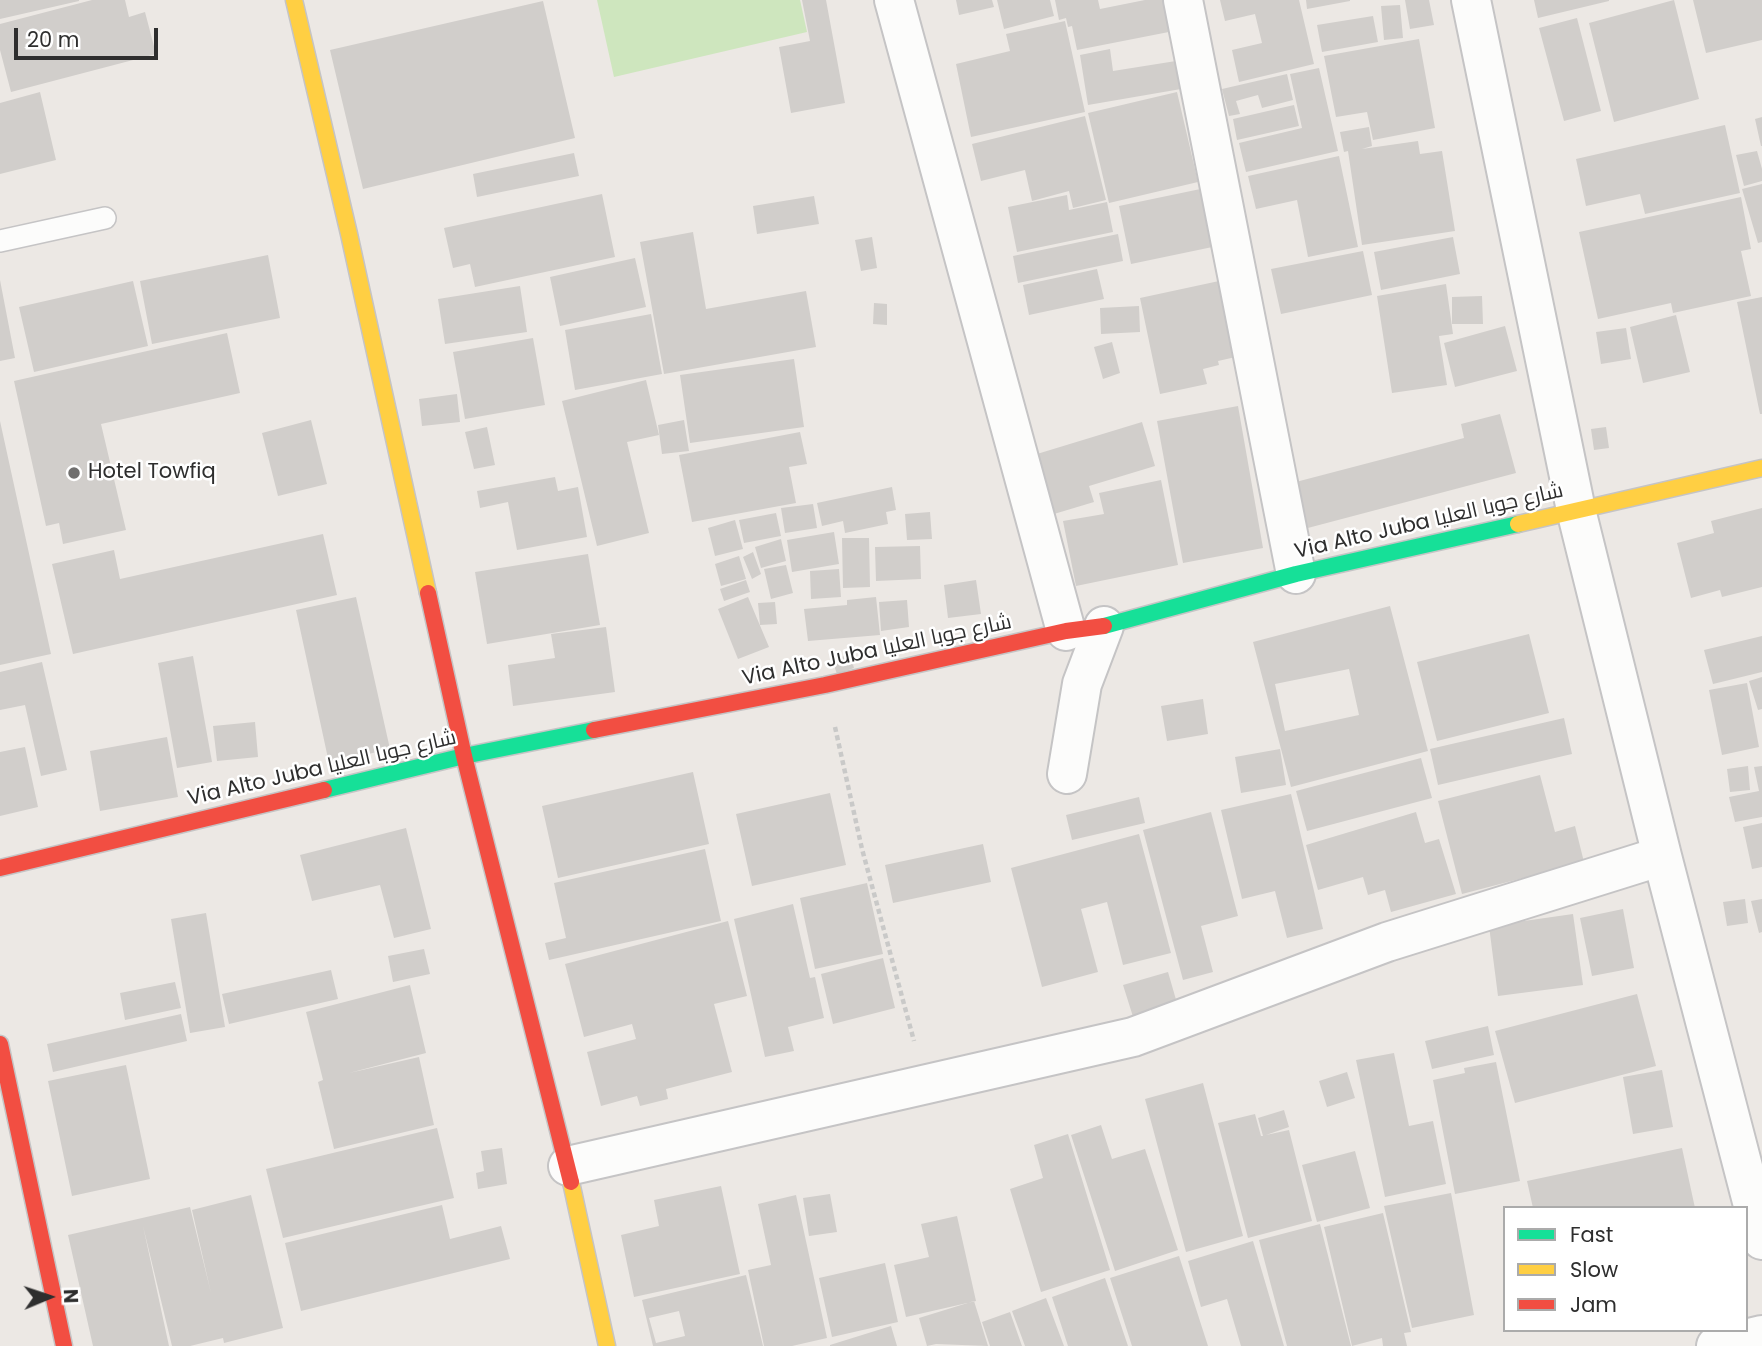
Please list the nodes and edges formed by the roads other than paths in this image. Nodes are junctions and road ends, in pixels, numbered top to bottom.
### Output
1 (294, 0) edge
2 (894, 0) edge
3 (1183, 0) edge
4 (1471, 0) edge
5 (105, 218) dead end
6 (0, 241) edge
7 (1762, 468) edge
8 (1576, 510) junction
9 (1296, 574) junction
10 (1104, 626) junction
11 (1066, 631) junction
12 (464, 756) junction
13 (1067, 774) dead end
14 (1662, 856) junction
15 (0, 868) edge
16 (0, 1044) edge
17 (568, 1166) junction
18 (1762, 1240) edge
19 (1762, 1335) edge
20 (64, 1346) edge
21 (607, 1346) edge
22 (1716, 1346) edge

1 - 12 street
2 - 11 street
3 - 9 street
4 - 8 street
5 - 6 lane
7 - 8 street, Via Alto Juba شارع جوبا العليا
8 - 9 street, Via Alto Juba شارع جوبا العليا
8 - 14 street
9 - 10 street, Via Alto Juba شارع جوبا العليا
10 - 11 street, Via Alto Juba شارع جوبا العليا
10 - 13 street
11 - 12 street, Via Alto Juba شارع جوبا العليا
12 - 15 street, Via Alto Juba شارع جوبا العليا
12 - 17 street
14 - 17 street
14 - 18 street
16 - 20 street
17 - 21 street
19 - 22 street

